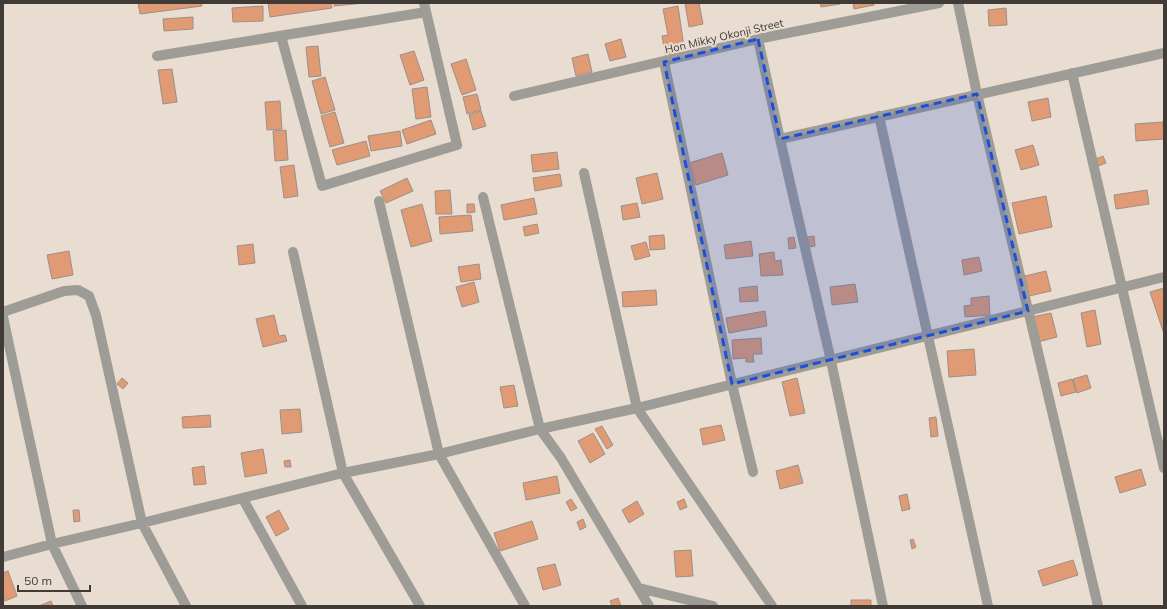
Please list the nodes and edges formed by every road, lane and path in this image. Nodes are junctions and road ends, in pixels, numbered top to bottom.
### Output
1 (939, 3) edge
2 (958, 3) edge
3 (425, 8) edge
4 (281, 36) junction
5 (758, 39) junction
6 (1164, 53) edge
7 (157, 56) dead end
8 (664, 62) junction
9 (1072, 73) junction
10 (977, 94) junction
11 (514, 96) dead end
12 (879, 116) junction
13 (780, 139) junction
14 (584, 173) dead end
15 (483, 197) dead end
16 (379, 201) dead end
17 (293, 252) dead end
18 (1164, 277) edge
19 (1122, 288) junction
20 (3, 312) edge
21 (1028, 312) junction
22 (3, 317) edge
23 (929, 336) junction
24 (831, 361) junction
25 (732, 384) junction
26 (637, 408) junction
27 (540, 429) junction
28 (439, 454) junction
29 (1164, 468) edge
30 (753, 472) dead end
31 (343, 473) junction
32 (243, 499) junction
33 (142, 523) junction
34 (52, 544) junction
35 (3, 557) edge
36 (639, 588) junction
37 (82, 606) edge
38 (186, 606) edge
39 (302, 606) edge
40 (420, 606) edge
41 (525, 606) edge
42 (649, 606) edge
43 (713, 606) edge
44 (772, 606) edge
45 (883, 606) edge
46 (988, 606) edge
47 (1098, 606) edge

1 - 5 street, Hon Mikky Okonji Street
2 - 10 street
3 - 4 street
3 - 4 street
4 - 7 street
5 - 8 street, Hon Mikky Okonji Street
5 - 13 street
6 - 9 street
8 - 11 street, Hon Mikky Okonji Street
8 - 25 street
9 - 10 street
9 - 19 street
10 - 12 street
10 - 21 street
12 - 13 street
12 - 23 street
13 - 24 street
14 - 26 street
15 - 27 street
16 - 28 street
17 - 31 street
18 - 19 street
19 - 21 street
19 - 29 street
20 - 33 street
21 - 23 street
21 - 47 street
22 - 34 street
23 - 24 street
23 - 46 street
24 - 25 street
24 - 45 street
25 - 26 street
25 - 30 street
26 - 27 street
26 - 44 street
27 - 28 street
27 - 36 street
28 - 31 street
28 - 41 street
31 - 32 street
31 - 40 street
32 - 33 street
32 - 39 street
33 - 34 street
33 - 38 street
34 - 35 street
34 - 37 street
36 - 42 street
36 - 43 street

